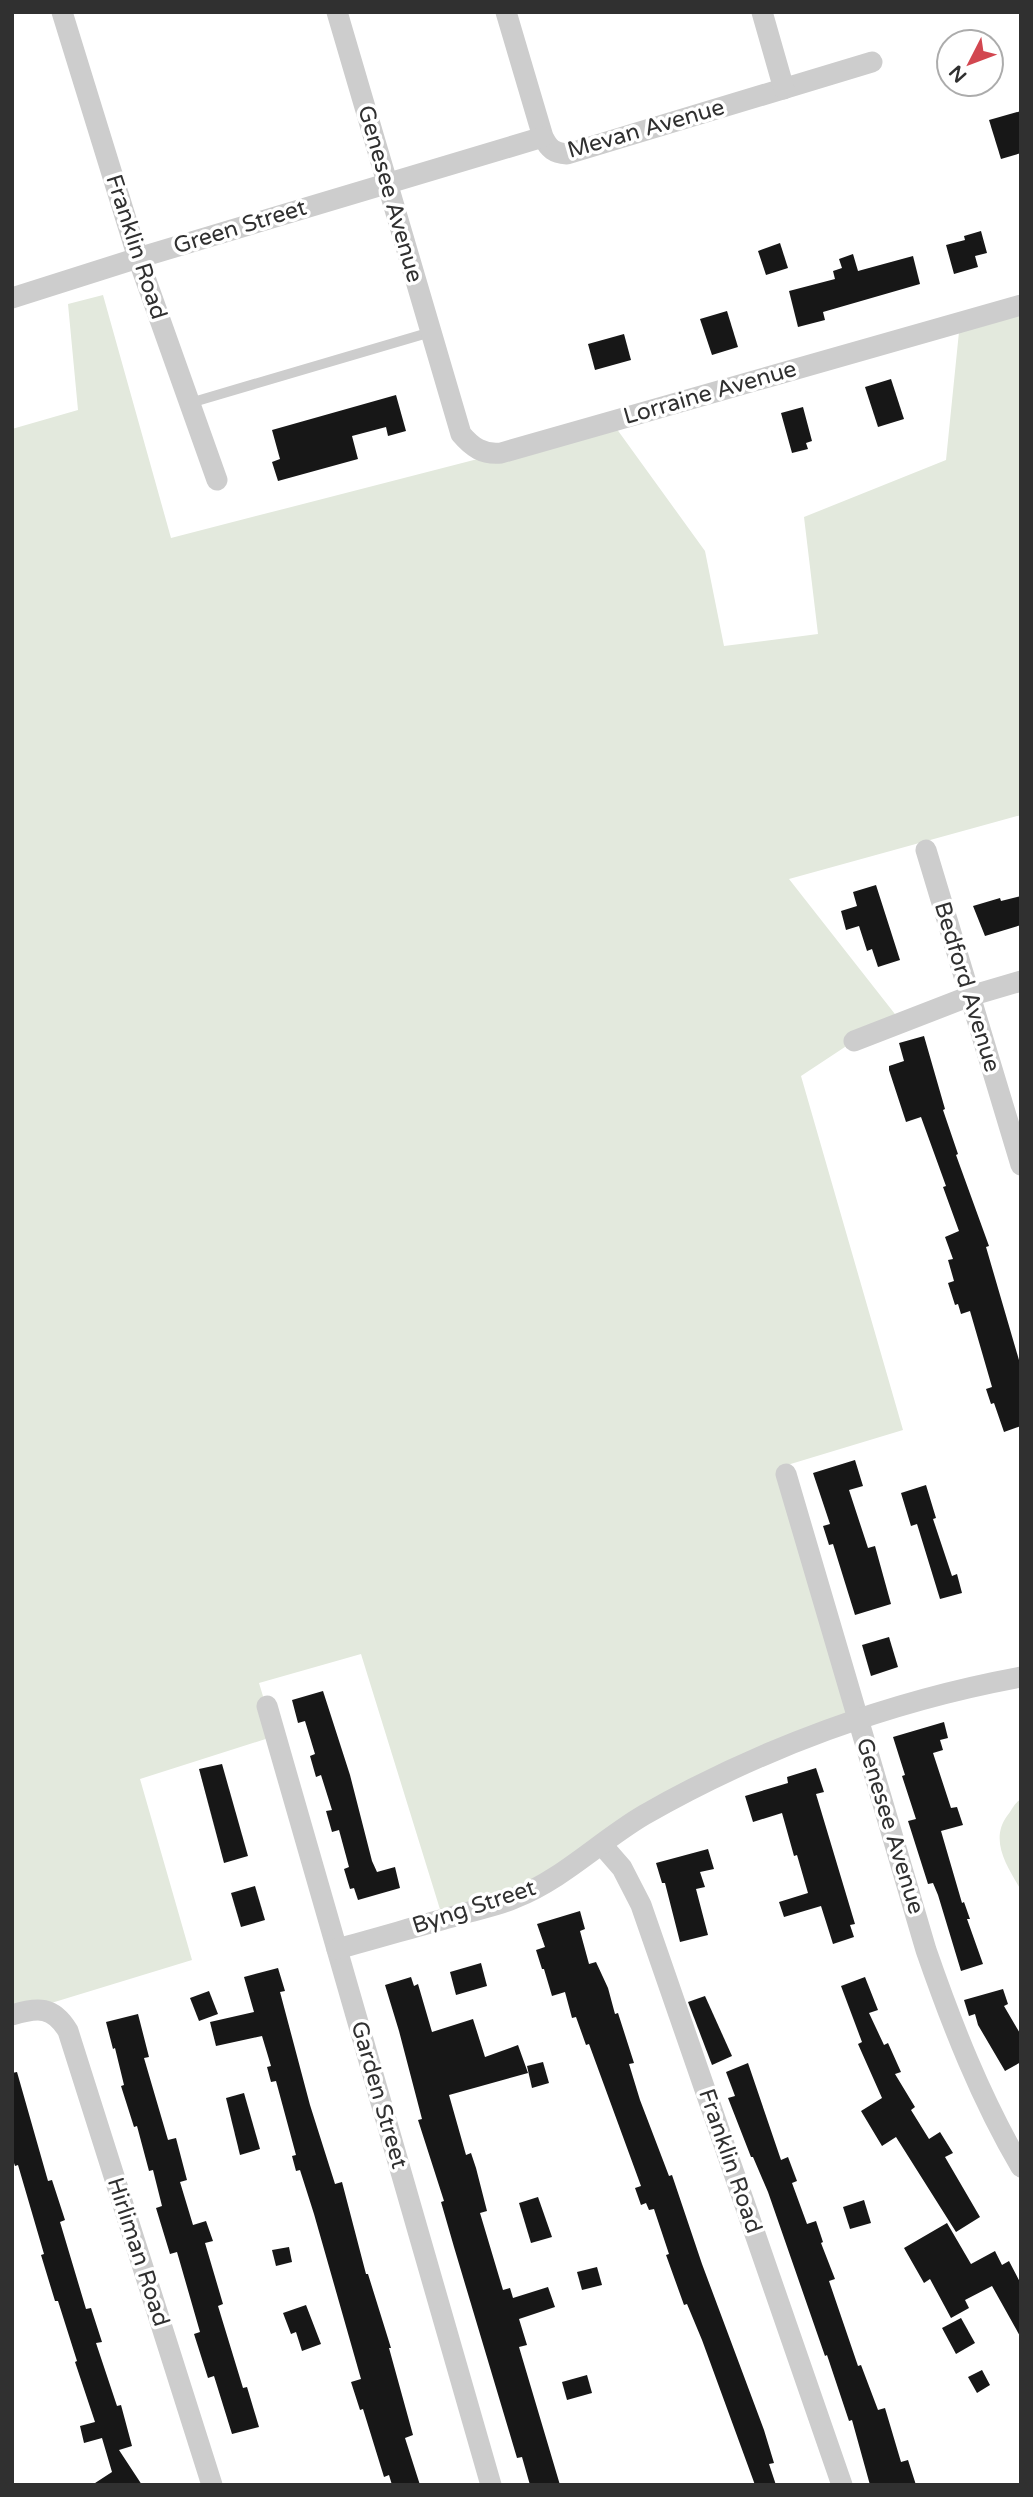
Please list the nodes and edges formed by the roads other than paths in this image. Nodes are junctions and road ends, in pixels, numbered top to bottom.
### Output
1 (62, 12) edge
2 (337, 12) edge
3 (506, 12) edge
4 (762, 12) edge
5 (872, 62) dead end
6 (784, 89) junction
7 (543, 137) junction
8 (387, 183) junction
9 (138, 258) junction
10 (12, 298) edge
11 (1021, 305) edge
12 (431, 332) junction
13 (444, 377) joint
14 (190, 403) junction
15 (217, 480) dead end
16 (926, 850) dead end
17 (1021, 981) edge
18 (970, 996) junction
19 (854, 1041) dead end
20 (1021, 1165) edge
21 (786, 1474) dead end
22 (1021, 1677) edge
23 (267, 1706) dead end
24 (858, 1720) junction
25 (602, 1845) junction
26 (337, 1949) junction
27 (12, 2015) edge
28 (1021, 2167) edge
29 (212, 2485) edge
30 (491, 2485) edge
31 (842, 2485) edge

1 - 9 street, Franklin Road
2 - 8 street, Genesee Avenue
3 - 7 street
4 - 6 street
5 - 6 street, Mevan Avenue
6 - 7 street, Mevan Avenue
7 - 8 street, Mevan Avenue
8 - 9 street, Green Street
8 - 12 street, Genesee Avenue
9 - 10 street, Green Street
9 - 14 street, Franklin Road
11 - 13 street, Lorraine Avenue
12 - 13 street, Genesee Avenue
12 - 14 lane
14 - 15 street, Franklin Road
16 - 18 street, Bedford Avenue
17 - 18 street
18 - 19 street
18 - 20 street, Bedford Avenue
21 - 24 street, Genesee Avenue
22 - 24 street, Byng Street
23 - 26 street, Garden Street
24 - 25 street, Byng Street
24 - 28 street, Genesee Avenue
25 - 26 street, Byng Street
25 - 31 street, Franklin Road
26 - 30 street, Garden Street
27 - 29 street, Hirliman Road

